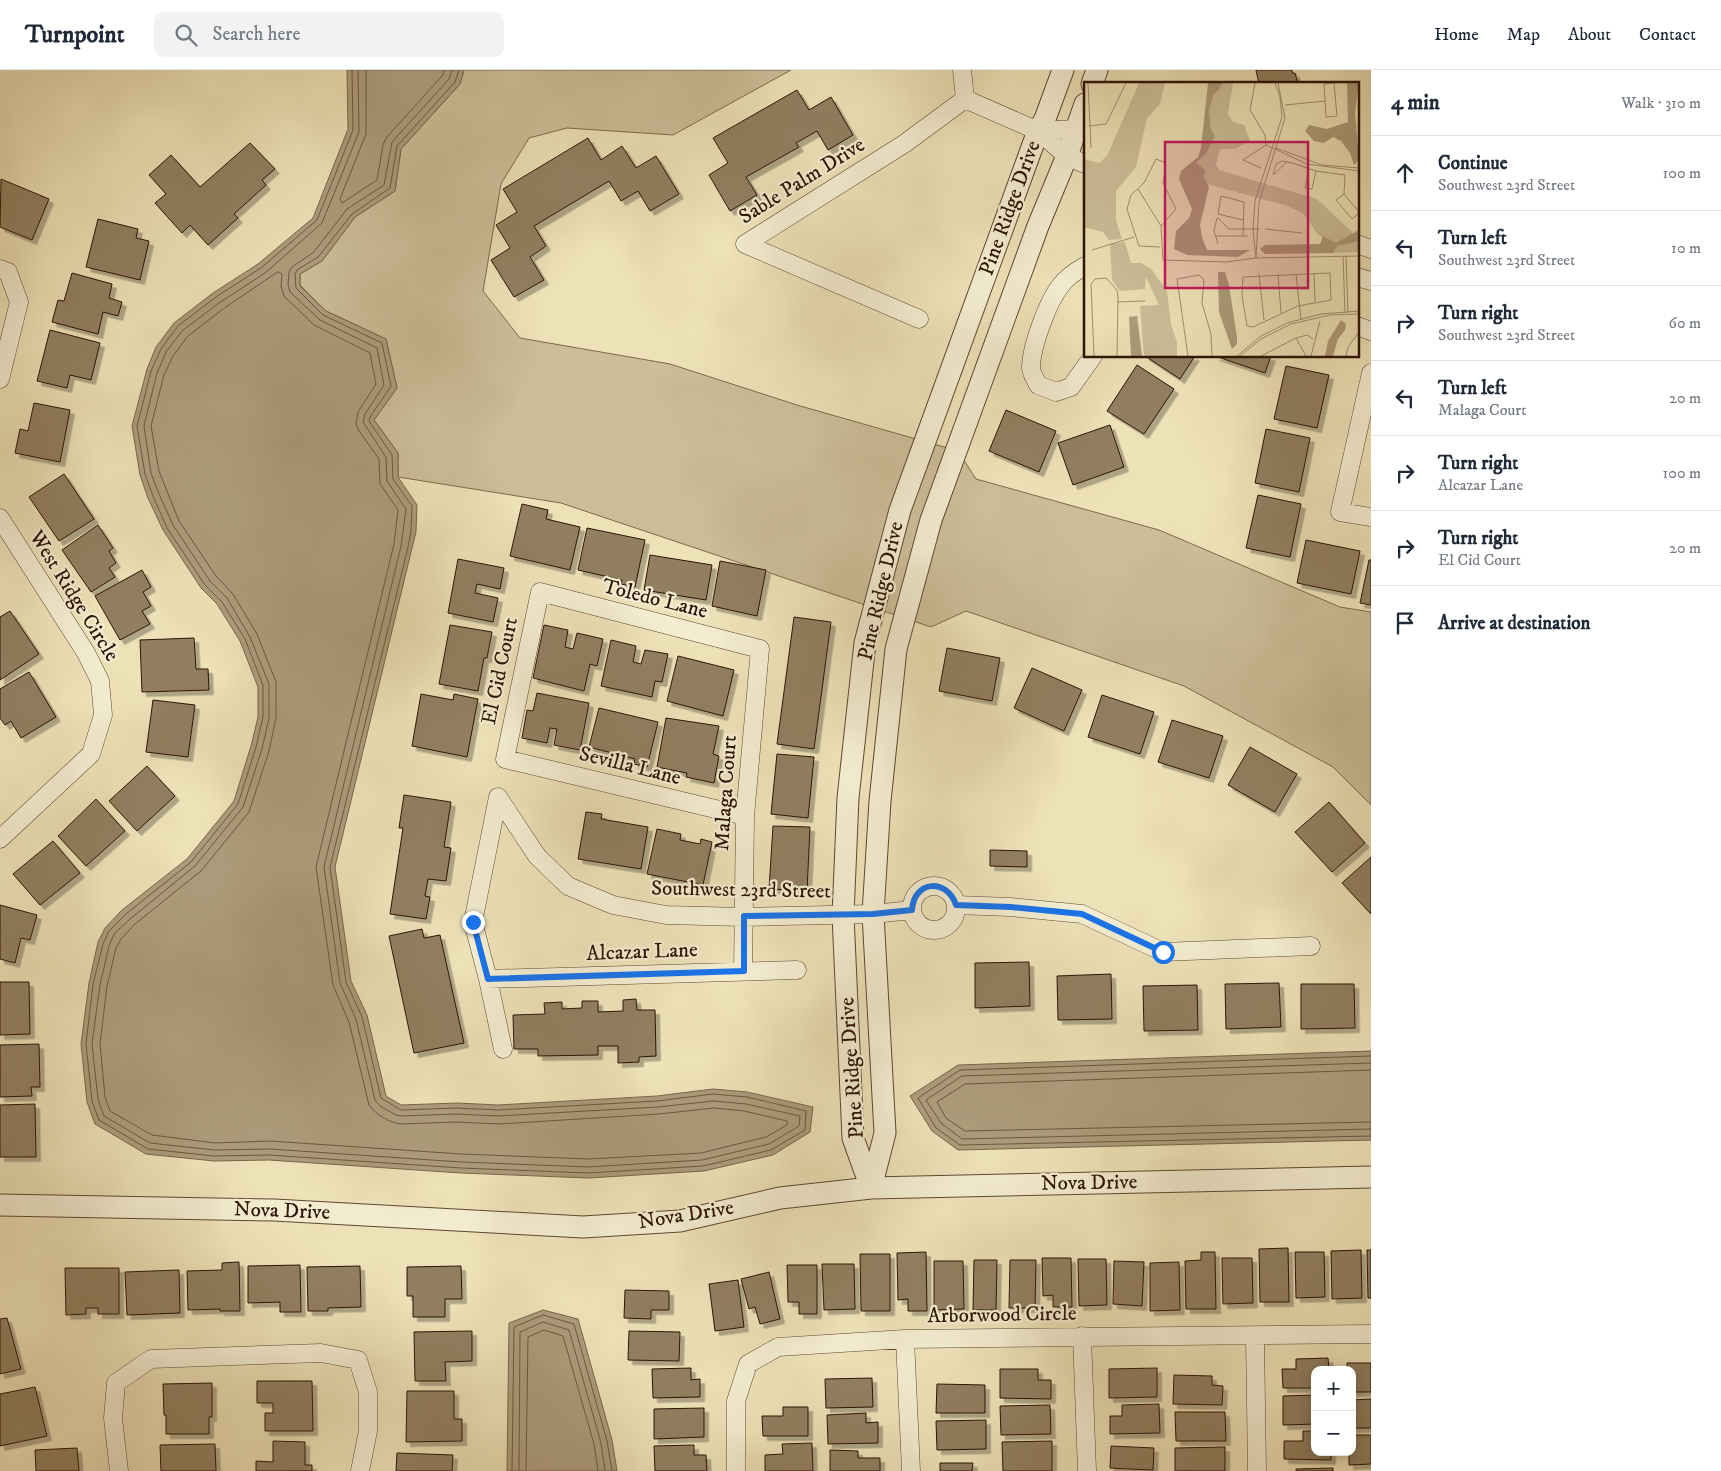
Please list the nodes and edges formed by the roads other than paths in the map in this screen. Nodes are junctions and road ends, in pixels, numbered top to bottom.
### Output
1 (962, 70) edge
2 (1063, 70) edge
3 (1097, 70) edge
4 (1093, 82) edge
5 (965, 99) junction
6 (1084, 109) edge
7 (1038, 131) junction
8 (1080, 131) edge
9 (1076, 160) edge
10 (1358, 244) edge
11 (1371, 249) edge
12 (1084, 267) edge
13 (0, 270) edge
14 (1358, 277) edge
15 (1371, 281) edge
16 (919, 319) dead end
17 (1358, 326) edge
18 (1371, 331) edge
19 (1092, 358) edge
20 (1371, 373) edge
21 (0, 380) edge
22 (1371, 517) edge
23 (0, 518) edge
24 (540, 592) joint
25 (760, 648) joint
26 (505, 758) joint
27 (745, 816) junction
28 (0, 839) edge
29 (956, 905) junction
30 (912, 910) junction
31 (843, 914) junction
32 (873, 914) junction
33 (744, 916) junction
34 (1312, 946) dead end
35 (797, 970) dead end
36 (744, 971) junction
37 (488, 979) junction
38 (502, 1049) dead end
39 (1371, 1176) edge
40 (871, 1188) junction
41 (0, 1205) edge
42 (1371, 1334) edge
43 (1082, 1336) junction
44 (1255, 1336) junction
45 (905, 1339) junction
46 (119, 1471) edge
47 (360, 1471) edge
48 (736, 1471) edge
49 (911, 1471) edge
50 (1087, 1471) edge
51 (1257, 1471) edge

1 - 5 street
2 - 7 street, Pine Ridge Drive
3 - 4 street
5 - 7 street
5 - 16 street, Sable Palm Drive
6 - 8 street, Pine Ridge Drive
7 - 8 street
7 - 9 street
7 - 31 street, Pine Ridge Drive
8 - 9 street, Pine Ridge Drive
9 - 32 street, Pine Ridge Drive
10 - 11 street
12 - 19 street
13 - 21 street
14 - 15 street
17 - 18 street
20 - 22 street
23 - 28 street, West Ridge Circle
24 - 25 street, Toledo Lane
24 - 26 street, El Cid Court
25 - 27 street, Malaga Court
26 - 27 street, Sevilla Lane
27 - 33 street, Malaga Court
29 - 30 street
29 - 30 street
29 - 34 street
30 - 32 street, Southwest 23rd Street
31 - 32 street, Southwest 23rd Street
31 - 33 street, Southwest 23rd Street
31 - 40 street, Pine Ridge Drive
32 - 40 street, Pine Ridge Drive
33 - 36 street, Malaga Court
33 - 37 street, Southwest 23rd Street
35 - 36 street, Alcazar Lane
36 - 37 street, Alcazar Lane
37 - 38 street
39 - 40 street, Nova Drive
40 - 41 street, Nova Drive
42 - 44 street, Arborwood Circle
43 - 44 street, Arborwood Circle
43 - 45 street, Arborwood Circle
43 - 50 street
44 - 51 street
45 - 48 street, Arborwood Circle
45 - 49 street
46 - 47 street

